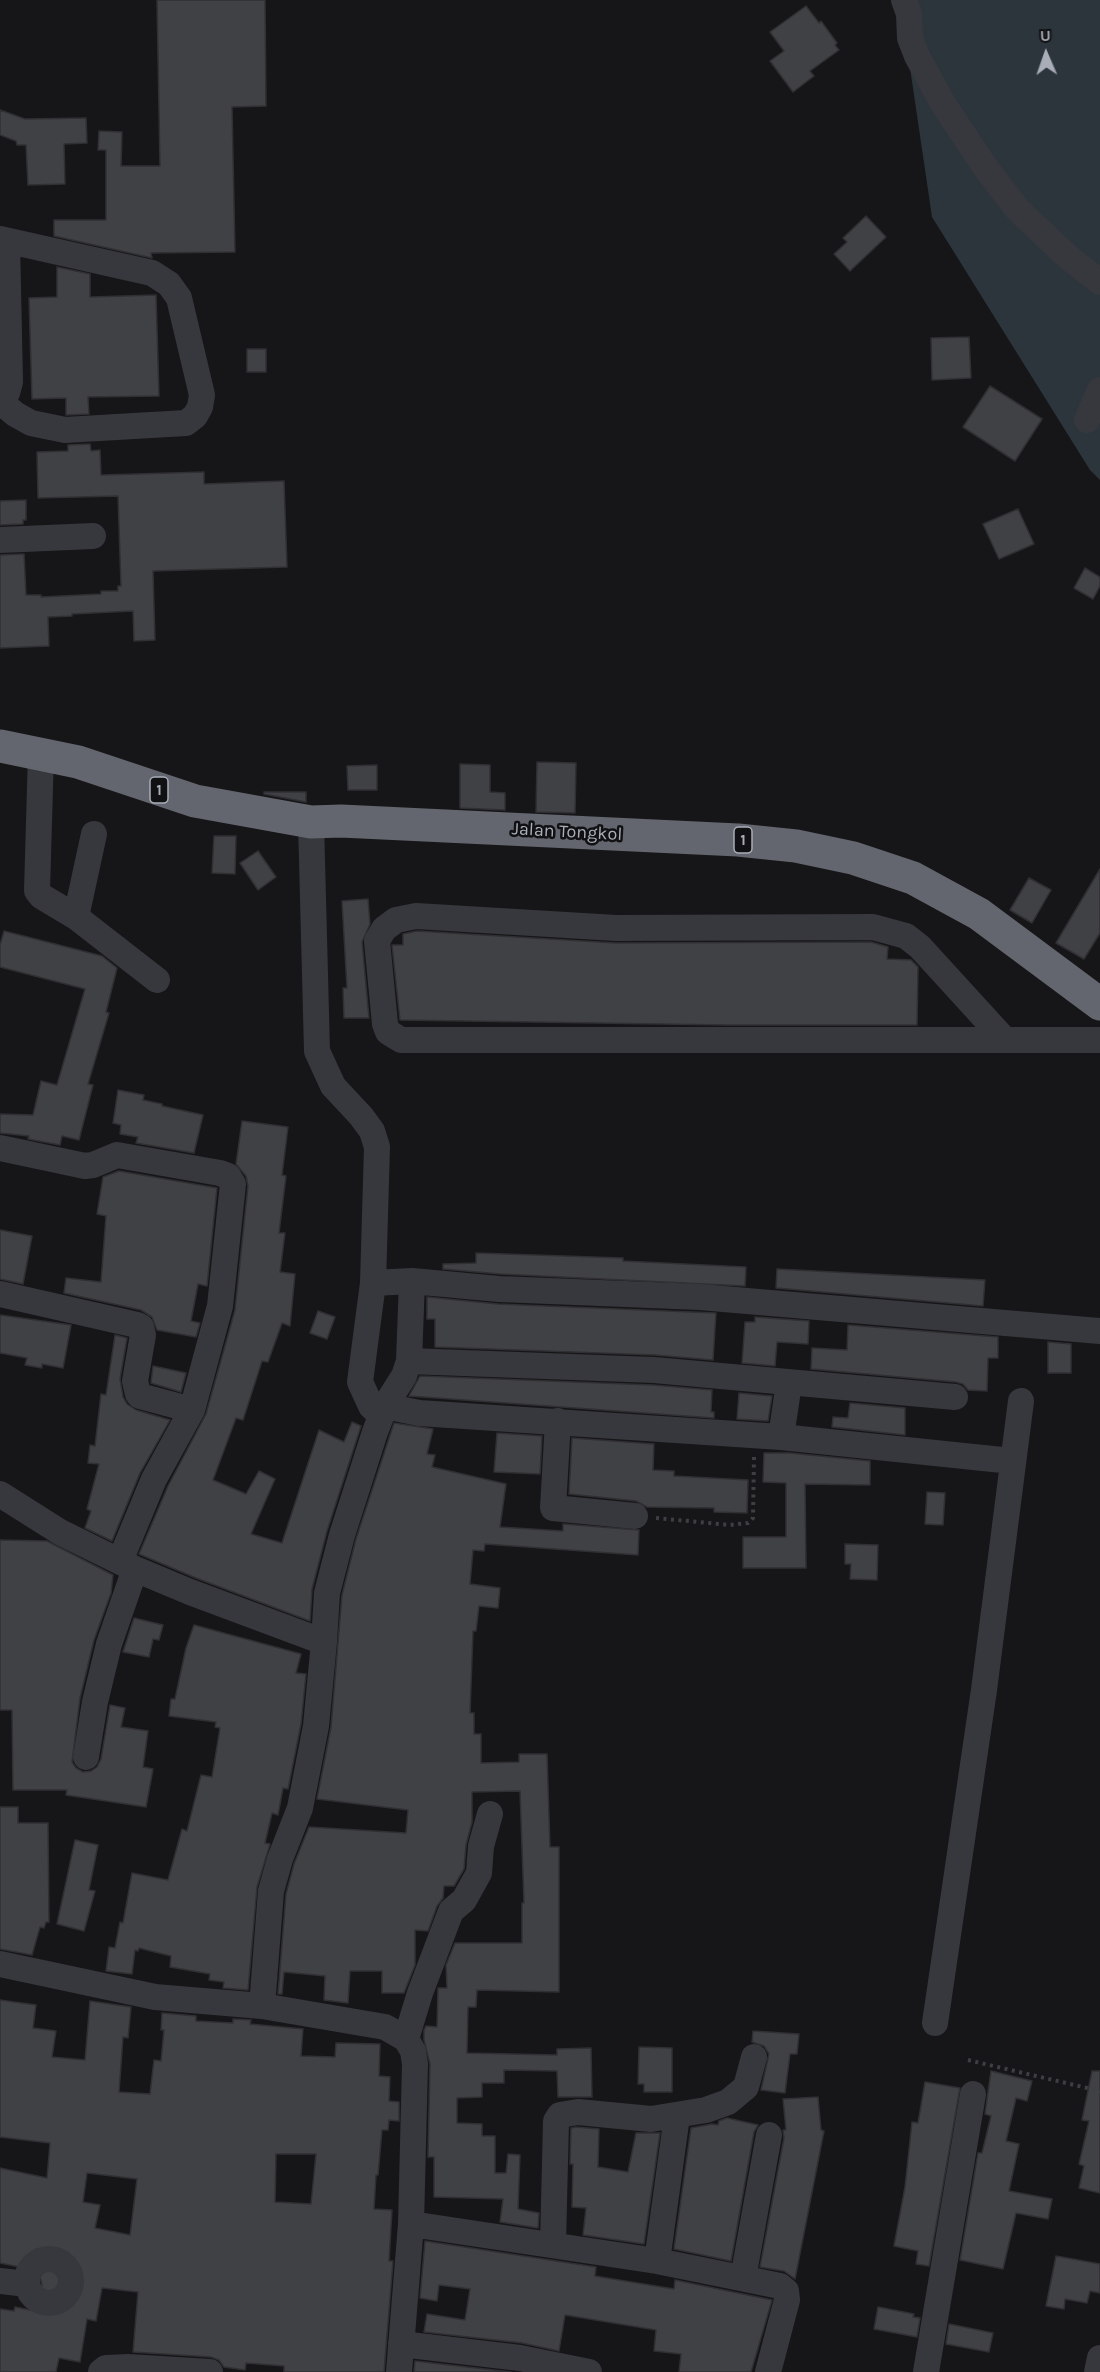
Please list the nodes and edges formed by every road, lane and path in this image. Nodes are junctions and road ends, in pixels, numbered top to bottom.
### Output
1 (904, 0) edge
2 (3, 240) edge
3 (1100, 282) edge
4 (1100, 390) edge
5 (0, 400) edge
6 (1087, 420) dead end
7 (93, 536) dead end
8 (0, 540) edge
9 (0, 746) edge
10 (41, 753) junction
11 (324, 821) junction
12 (94, 834) dead end
13 (76, 917) junction
14 (157, 980) dead end
15 (1100, 1005) edge
16 (1004, 1039) junction
17 (1100, 1040) edge
18 (0, 1148) edge
19 (412, 1281) junction
20 (373, 1283) junction
21 (0, 1294) edge
22 (1100, 1331) edge
23 (409, 1361) junction
24 (789, 1383) junction
25 (955, 1398) dead end
26 (373, 1400) junction
27 (1021, 1401) dead end
28 (192, 1410) junction
29 (558, 1421) junction
30 (754, 1435) junction
31 (781, 1437) junction
32 (1012, 1461) junction
33 (0, 1494) edge
34 (635, 1516) joint
35 (127, 1565) junction
36 (324, 1642) junction
37 (86, 1757) dead end
38 (490, 1814) dead end
39 (0, 1964) edge
40 (262, 2006) junction
41 (935, 2023) dead end
42 (406, 2039) junction
43 (754, 2057) dead end
44 (968, 2060) dead end
45 (1100, 2091) edge
46 (973, 2094) dead end
47 (677, 2116) junction
48 (769, 2135) dead end
49 (411, 2224) junction
50 (553, 2244) junction
51 (657, 2261) junction
52 (743, 2278) junction
53 (0, 2281) edge
54 (27, 2284) dead end
55 (401, 2344) junction
56 (1100, 2358) edge
57 (101, 2372) edge
58 (210, 2372) edge
59 (399, 2372) edge
60 (589, 2372) edge
61 (768, 2372) edge
62 (926, 2372) edge
63 (1097, 2372) edge

1 - 3 street
2 - 5 street
2 - 5 street
4 - 6 street
7 - 8 street
9 - 10 highway, Jalan Tongkol / 1
10 - 11 highway, Jalan Tongkol / 1
10 - 13 street
11 - 15 highway, Jalan Tongkol / 1
11 - 20 street
12 - 13 street
13 - 14 street
16 - 16 street
16 - 17 street
18 - 28 street
19 - 20 street
19 - 22 street
19 - 23 street
20 - 26 street
21 - 28 street
23 - 24 street
23 - 26 street
24 - 25 street
24 - 31 street
26 - 29 street
26 - 36 street
27 - 32 street
28 - 35 street
29 - 30 street
29 - 34 street
30 - 31 street
30 - 34 path
31 - 32 street
32 - 41 street
33 - 35 street
35 - 36 street
35 - 37 street
36 - 40 street
38 - 42 street
39 - 40 street
40 - 42 street
42 - 49 street
43 - 47 street
44 - 45 path
46 - 62 street
47 - 50 street
47 - 51 street
48 - 52 street
49 - 50 street
49 - 55 street
50 - 51 street
51 - 52 street
52 - 61 street
53 - 54 street
55 - 59 street
55 - 60 street
56 - 63 street
57 - 58 street

